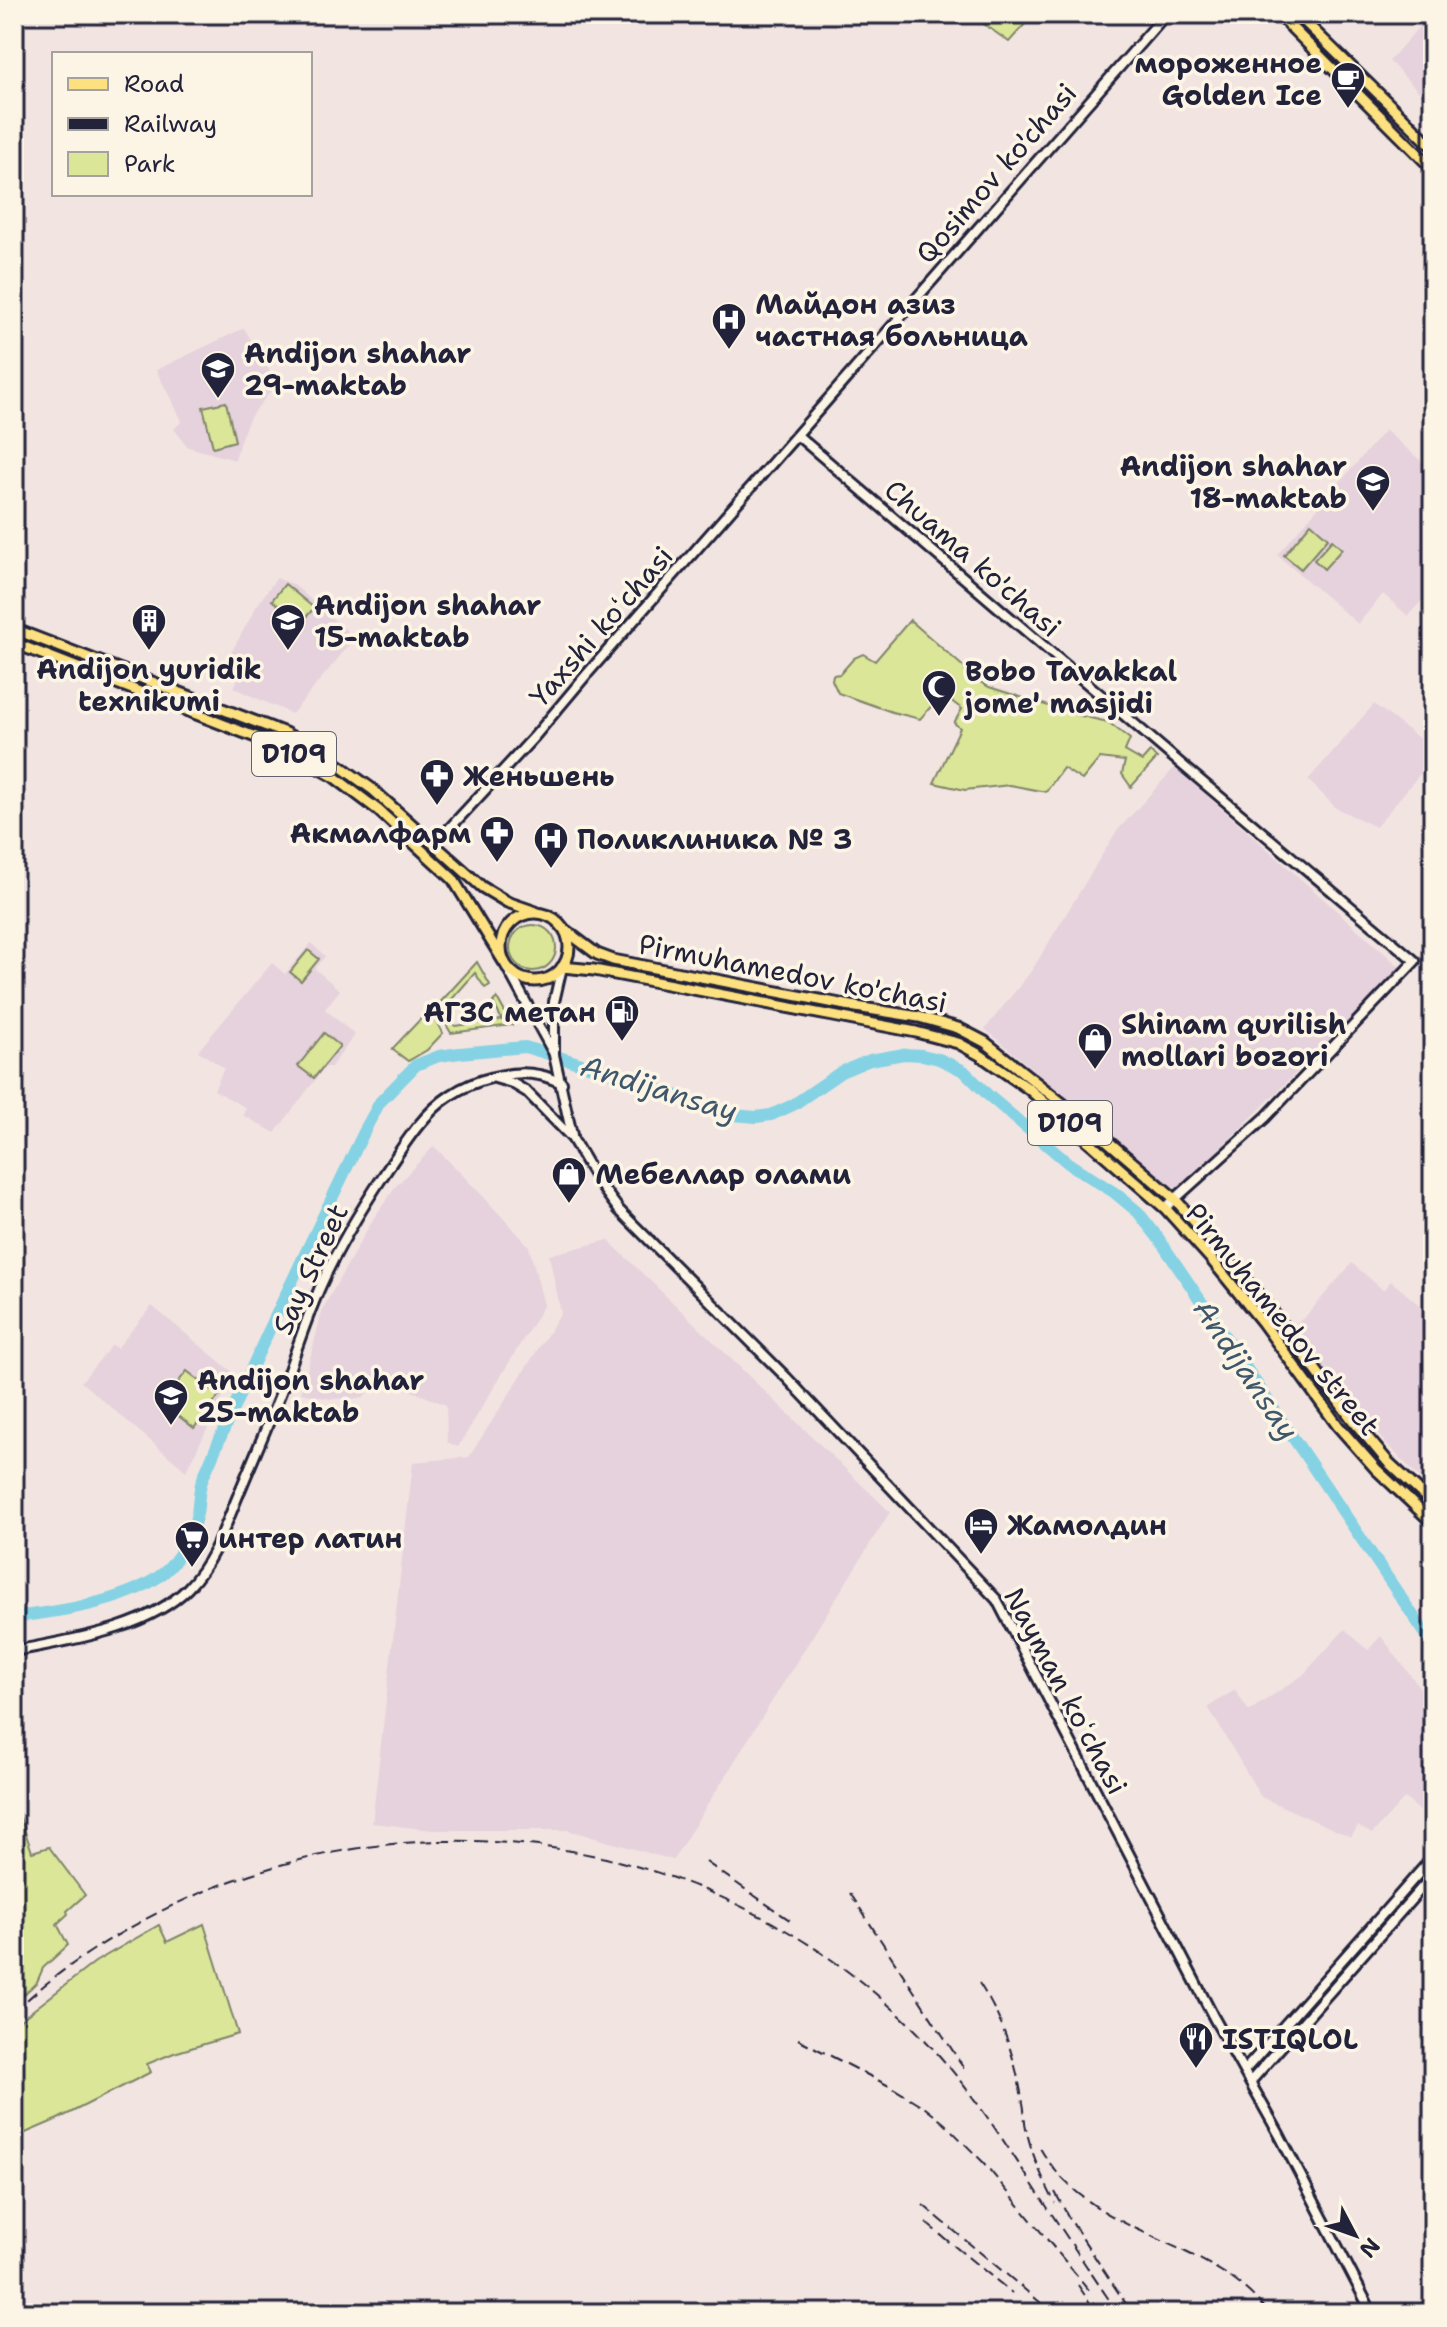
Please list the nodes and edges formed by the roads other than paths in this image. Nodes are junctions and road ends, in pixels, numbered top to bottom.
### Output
1 (1166, 14) edge
2 (1278, 14) edge
3 (1297, 14) edge
4 (1433, 147) edge
5 (1433, 169) edge
6 (797, 435) junction
7 (14, 629) edge
8 (14, 643) edge
9 (72, 650) junction
10 (67, 663) junction
11 (435, 844) junction
12 (536, 912) junction
13 (565, 930) junction
14 (504, 962) junction
15 (562, 967) junction
16 (554, 1055) junction
17 (495, 1078) junction
18 (562, 1083) junction
19 (572, 1138) junction
20 (1174, 1198) junction
21 (1165, 1208) junction
22 (1433, 1504) edge
23 (1433, 1523) edge
24 (14, 1651) edge
25 (1433, 1857) edge
26 (1433, 1875) edge
27 (1244, 2071) junction
28 (1250, 2082) junction
29 (1372, 2313) edge

1 - 6 main road, Qosimov ko'chasi
2 - 5 main road
3 - 4 main road
6 - 11 main road, Yaxshi koʻchasi
6 - 20 main road, Chuama ko'chasi
7 - 9 main road, D109
8 - 10 main road, D109
9 - 10 main road
9 - 11 main road, D109
10 - 14 main road, D109
11 - 12 main road, D109
12 - 13 main road, D109
12 - 14 main road
13 - 15 main road
13 - 20 main road, Pirmuhamedov ko'chasi / D109
14 - 15 main road, D109
14 - 16 main road
15 - 16 main road
15 - 21 main road, Pirmuhamedov street / D109
16 - 18 main road
17 - 18 main road, Say Street
17 - 19 main road
17 - 24 main road, Say Street
18 - 19 main road
19 - 27 main road, Nayman koʻchasi
20 - 21 main road
20 - 22 main road, Pirmuhamedov ko'chasi / D109
21 - 23 main road, Pirmuhamedov street / D109
25 - 27 main road
26 - 28 main road
27 - 28 main road, Nayman koʻchasi
28 - 29 main road, Nayman koʻchasi

